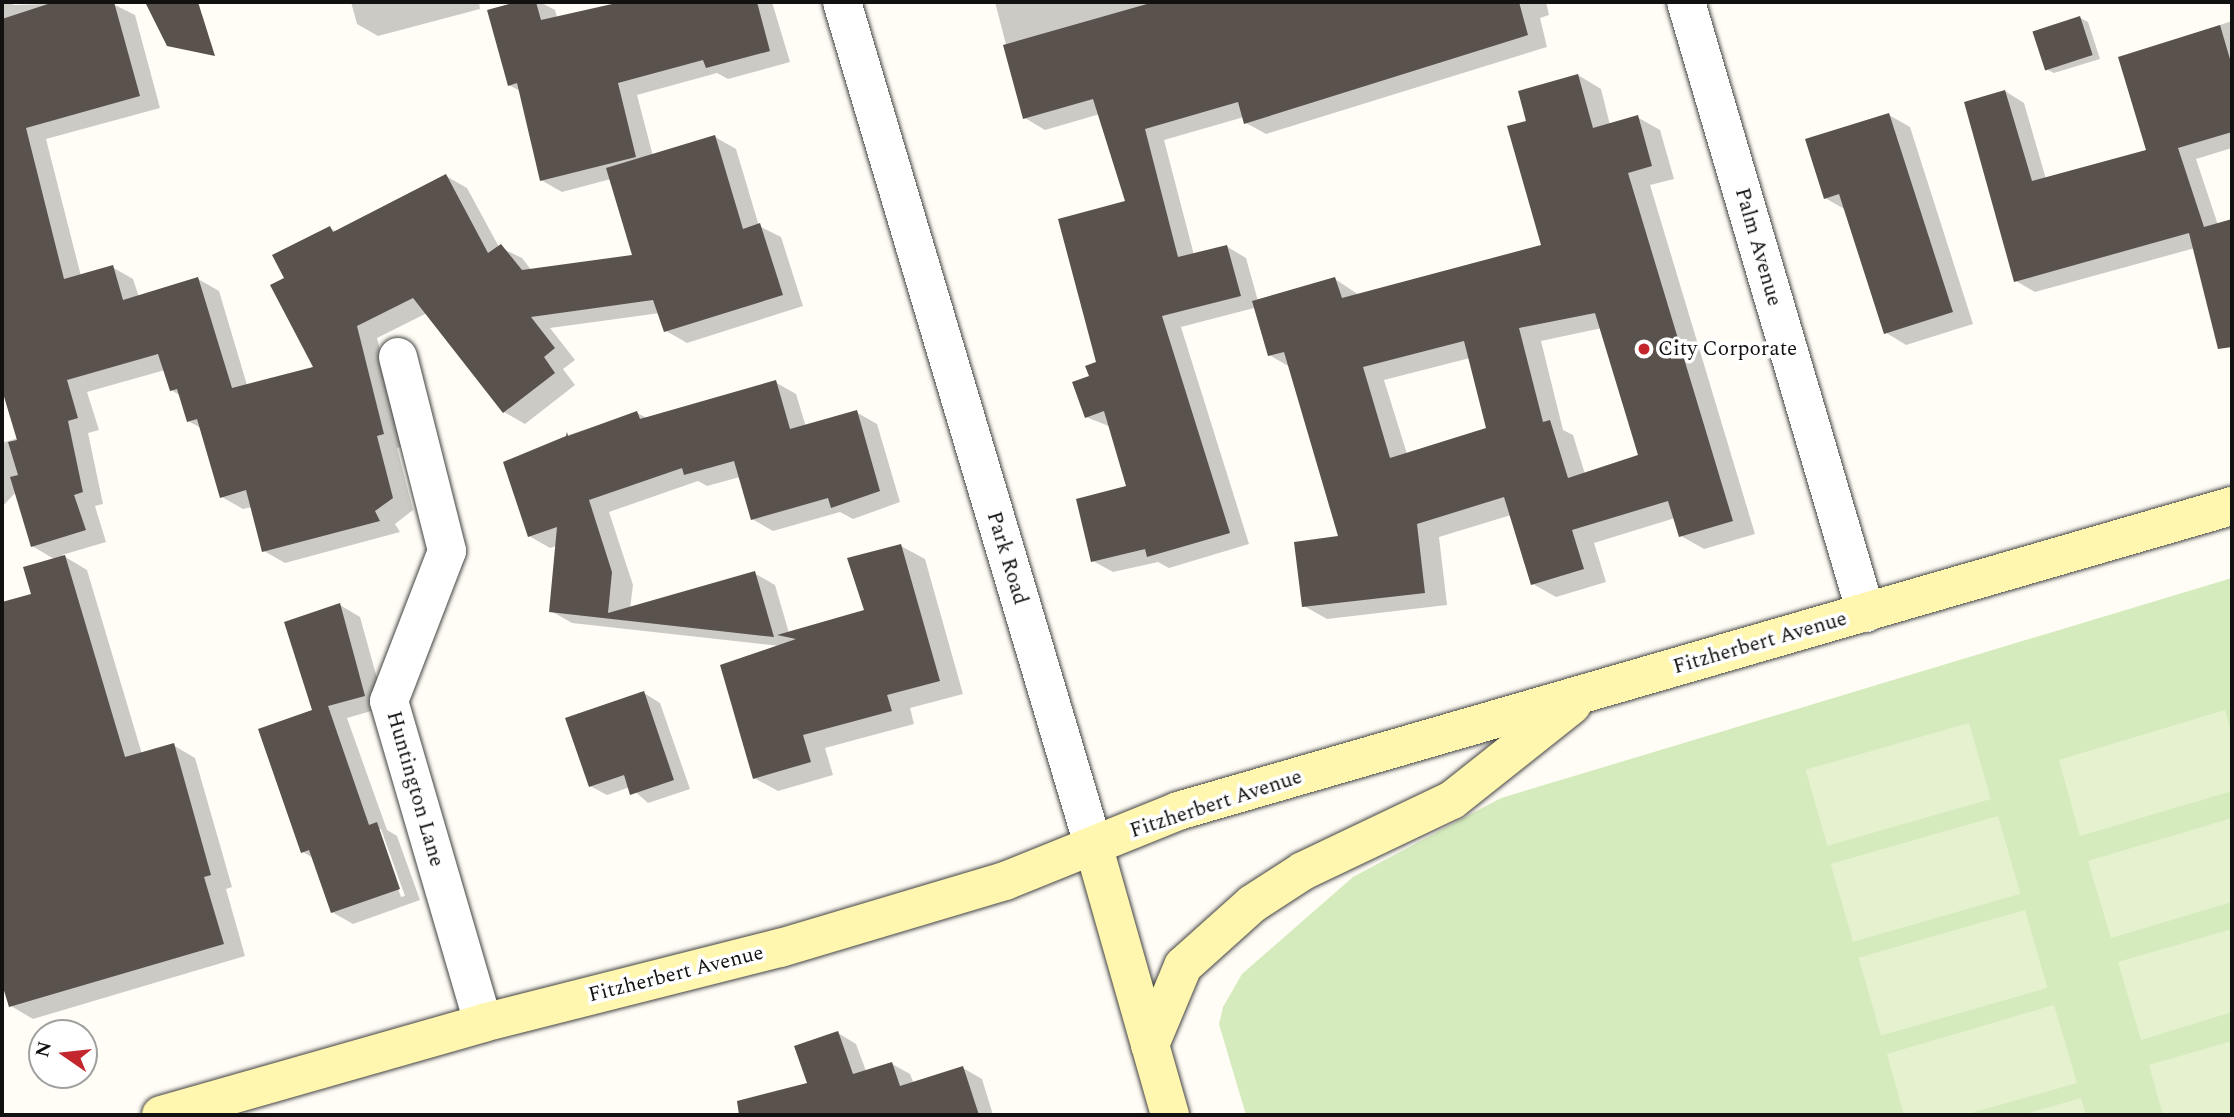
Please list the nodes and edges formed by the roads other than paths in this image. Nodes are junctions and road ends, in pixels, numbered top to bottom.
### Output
1 (842, 2) edge
2 (1686, 2) edge
3 (398, 356) dead end
4 (2232, 506) edge
5 (1866, 612) junction
6 (1586, 694) junction
7 (1094, 848) junction
8 (483, 1023) junction
9 (1150, 1045) junction
10 (161, 1115) edge
11 (1170, 1115) edge

1 - 7 street, Park Road
2 - 5 street, Palm Avenue
3 - 8 street, Huntington Lane
4 - 5 main road, Fitzherbert Avenue
5 - 6 main road, Fitzherbert Avenue
6 - 7 main road, Fitzherbert Avenue
6 - 9 main road
7 - 8 main road, Fitzherbert Avenue
7 - 9 main road, Park Road
8 - 10 main road, Fitzherbert Avenue
9 - 11 main road, Park Road

